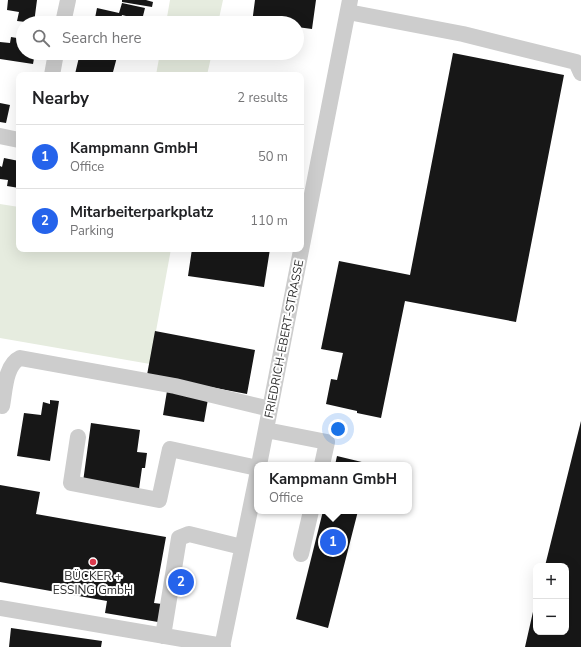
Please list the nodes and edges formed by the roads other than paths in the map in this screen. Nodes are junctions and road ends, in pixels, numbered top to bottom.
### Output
1 (68, 0) edge
2 (349, 6) edge
3 (65, 16) edge
4 (55, 60) edge
5 (53, 72) edge
6 (581, 74) edge
7 (0, 136) edge
8 (16, 139) edge
9 (304, 236) edge
10 (301, 252) edge
11 (2, 406) dead end
12 (270, 409) junction
13 (266, 430) junction
14 (78, 437) dead end
15 (260, 462) edge
16 (323, 462) edge
17 (254, 467) edge
18 (254, 490) edge
19 (310, 514) edge
20 (242, 547) junction
21 (301, 554) dead end
22 (0, 608) edge
23 (163, 636) junction
24 (222, 647) edge

1 - 3 street
2 - 6 street
2 - 9 street, FRIEDRICH-EBERT-STRASSE
4 - 5 street
7 - 8 street
10 - 12 street, FRIEDRICH-EBERT-STRASSE
11 - 12 street
12 - 13 street, FRIEDRICH-EBERT-STRASSE
13 - 15 street, FRIEDRICH-EBERT-STRASSE
13 - 16 street
14 - 17 street
18 - 20 street
19 - 21 street
20 - 23 street
20 - 24 street
22 - 23 street
23 - 24 street

